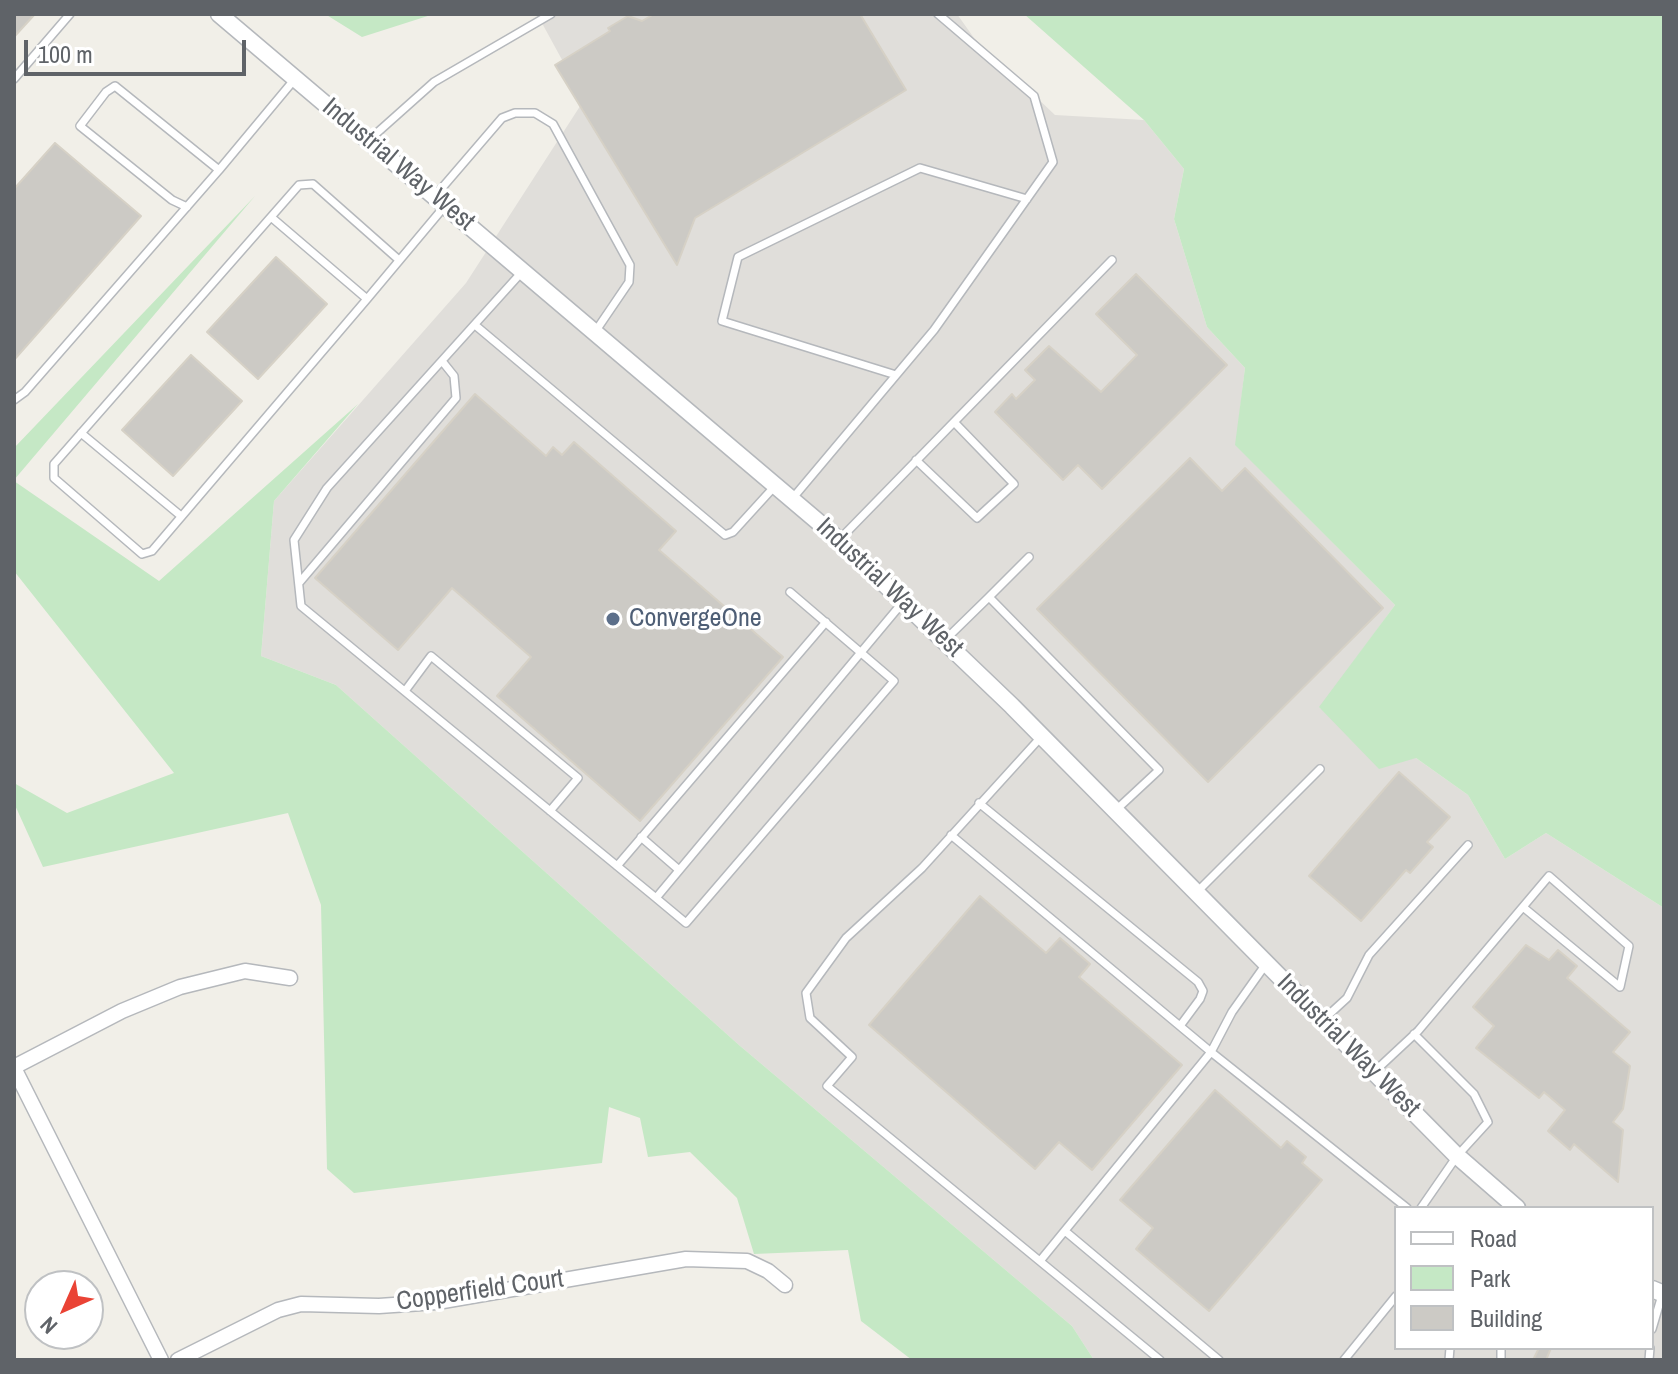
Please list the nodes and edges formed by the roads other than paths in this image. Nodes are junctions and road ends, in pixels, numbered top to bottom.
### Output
1 (70, 14) edge
2 (219, 14) edge
3 (551, 14) edge
4 (938, 14) edge
5 (295, 78) junction
6 (14, 79) edge
7 (369, 140) junction
8 (219, 170) junction
9 (1027, 199) junction
10 (440, 201) junction
11 (187, 207) junction
12 (271, 217) junction
13 (399, 260) junction
14 (1112, 260) dead end
15 (523, 271) junction
16 (367, 299) junction
17 (475, 325) junction
18 (595, 332) junction
19 (442, 361) junction
20 (896, 375) junction
21 (14, 400) edge
22 (954, 422) junction
23 (81, 433) junction
24 (916, 460) junction
25 (776, 485) junction
26 (792, 499) junction
27 (181, 516) junction
28 (839, 540) junction
29 (1029, 557) dead end
30 (299, 583) junction
31 (790, 592) dead end
32 (989, 597) junction
33 (905, 601) junction
34 (826, 622) junction
35 (945, 640) junction
36 (861, 653) junction
37 (405, 691) junction
38 (1042, 736) junction
39 (1320, 769) dead end
40 (979, 803) junction
41 (1116, 810) junction
42 (550, 811) junction
43 (951, 835) junction
44 (641, 837) junction
45 (1468, 845) dead end
46 (617, 866) junction
47 (679, 870) junction
48 (1197, 893) junction
49 (656, 898) junction
50 (1523, 907) junction
51 (1267, 963) junction
52 (290, 978) dead end
53 (1323, 1020) junction
54 (1180, 1026) junction
55 (1414, 1034) junction
56 (1211, 1052) junction
57 (14, 1068) edge
58 (1374, 1072) junction
59 (1457, 1156) junction
60 (1404, 1206) edge
61 (1422, 1206) edge
62 (1515, 1206) edge
63 (1065, 1231) junction
64 (1040, 1261) junction
65 (785, 1285) dead end
66 (1661, 1292) edge
67 (1394, 1298) edge
68 (1654, 1321) edge
69 (161, 1360) edge
70 (178, 1360) edge
71 (1160, 1360) edge
72 (1219, 1360) edge
73 (1344, 1360) edge

1 - 6 lane
2 - 5 street, Industrial Way West
3 - 7 lane
4 - 9 lane
5 - 7 street, Industrial Way West
5 - 8 lane
7 - 10 street, Industrial Way West
8 - 11 lane
8 - 11 lane
9 - 20 lane
9 - 20 lane
10 - 13 lane
10 - 15 street, Industrial Way West
10 - 18 lane
11 - 21 lane
12 - 13 lane
12 - 16 lane
12 - 23 lane
13 - 16 lane
14 - 22 lane
15 - 17 lane
15 - 18 street, Industrial Way West
16 - 27 lane
17 - 19 lane
17 - 25 lane
18 - 25 street, Industrial Way West
19 - 30 lane
19 - 30 lane
20 - 26 lane
22 - 24 lane
22 - 24 lane
23 - 27 lane
23 - 27 lane
24 - 28 lane
25 - 26 street, Industrial Way West
26 - 28 street, Industrial Way West
28 - 33 street, Industrial Way West
29 - 32 lane
30 - 37 lane
31 - 34 lane
32 - 35 lane
32 - 41 lane
33 - 35 street, Industrial Way West
33 - 36 lane
34 - 36 lane
34 - 44 lane
35 - 38 street, Industrial Way West
36 - 47 lane
36 - 49 lane
37 - 42 lane
37 - 42 lane
38 - 40 lane
38 - 41 street, Industrial Way West
39 - 48 lane
40 - 43 lane
40 - 54 lane
41 - 48 street, Industrial Way West
42 - 46 lane
43 - 54 lane
43 - 64 lane
44 - 46 lane
44 - 47 lane
45 - 53 lane
46 - 49 lane
47 - 49 lane
48 - 51 street, Industrial Way West
50 - 50 lane
50 - 55 lane
51 - 53 street, Industrial Way West
51 - 56 lane
52 - 57 street
53 - 58 street, Industrial Way West
54 - 56 lane
55 - 58 lane
55 - 59 lane
56 - 60 lane
56 - 63 lane
57 - 69 street
58 - 59 street, Industrial Way West
59 - 61 lane
59 - 62 street, Industrial Way West
63 - 64 lane
63 - 72 lane
64 - 71 lane
65 - 70 street, Copperfield Court
66 - 68 lane
67 - 73 lane

